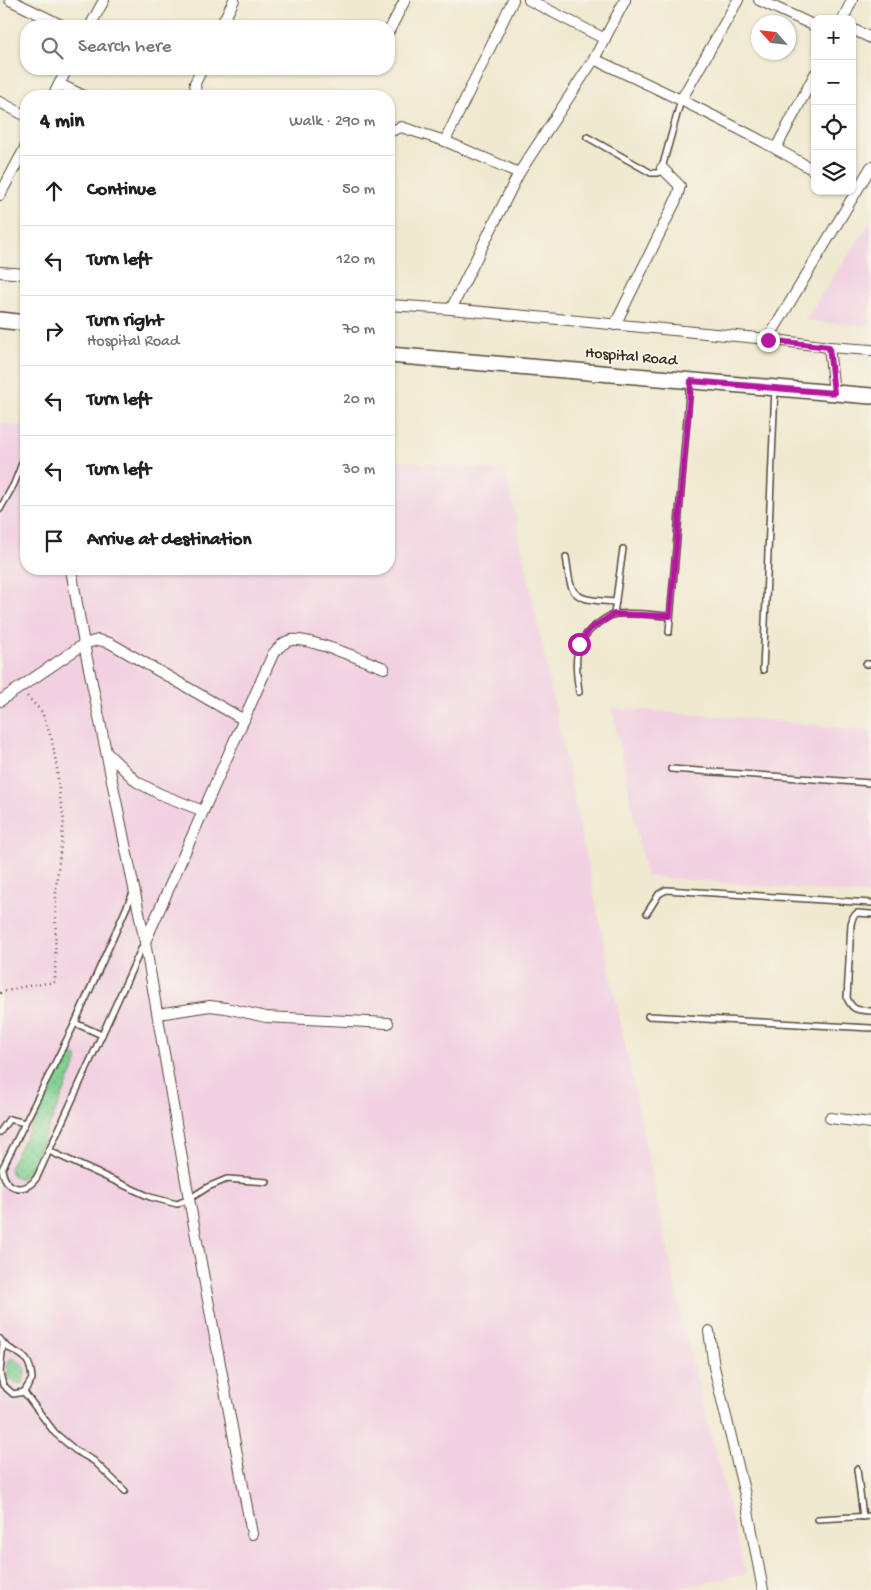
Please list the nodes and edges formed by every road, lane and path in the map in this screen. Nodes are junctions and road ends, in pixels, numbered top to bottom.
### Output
1 (10, 0) edge
2 (104, 0) edge
3 (234, 0) edge
4 (405, 0) edge
5 (513, 0) edge
6 (529, 0) edge
7 (625, 0) edge
8 (738, 0) edge
9 (759, 0) edge
10 (852, 0) edge
11 (845, 15) edge
12 (52, 20) edge
13 (93, 20) edge
14 (225, 20) edge
15 (395, 20) edge
16 (811, 24) edge
17 (856, 31) edge
18 (871, 38) edge
19 (605, 39) junction
20 (594, 59) junction
21 (64, 75) edge
22 (199, 75) edge
23 (811, 82) edge
24 (59, 84) junction
25 (56, 90) edge
26 (72, 90) edge
27 (196, 90) edge
28 (681, 100) junction
29 (0, 102) edge
30 (20, 113) edge
31 (395, 130) edge
32 (587, 136) dead end
33 (446, 141) junction
34 (776, 148) junction
35 (20, 157) edge
36 (871, 167) edge
37 (662, 168) junction
38 (811, 170) edge
39 (519, 173) junction
40 (856, 188) edge
41 (0, 195) edge
42 (851, 195) edge
43 (0, 272) edge
44 (20, 274) edge
45 (395, 305) edge
46 (451, 309) junction
47 (0, 320) edge
48 (20, 322) edge
49 (615, 325) junction
50 (768, 340) junction
51 (829, 347) junction
52 (871, 350) edge
53 (395, 355) edge
54 (691, 381) junction
55 (775, 388) junction
56 (834, 393) junction
57 (871, 396) edge
58 (20, 468) edge
59 (0, 509) edge
60 (623, 549) dead end
61 (566, 556) dead end
62 (72, 575) edge
63 (616, 602) junction
64 (614, 614) junction
65 (670, 616) junction
66 (669, 632) dead end
67 (84, 644) junction
68 (384, 668) dead end
69 (763, 670) dead end
70 (20, 688) junction
71 (579, 692) dead end
72 (0, 701) edge
73 (244, 720) junction
74 (106, 753) junction
75 (671, 769) dead end
76 (871, 783) edge
77 (203, 811) junction
78 (134, 891) junction
79 (871, 902) edge
80 (647, 913) dead end
81 (871, 914) edge
82 (145, 942) junction
83 (0, 993) edge
84 (871, 1011) edge
85 (158, 1014) junction
86 (648, 1016) dead end
87 (75, 1023) junction
88 (388, 1023) dead end
89 (871, 1028) edge
90 (102, 1035) junction
91 (830, 1118) dead end
92 (871, 1122) edge
93 (25, 1123) junction
94 (0, 1132) edge
95 (49, 1151) junction
96 (1, 1171) edge
97 (268, 1182) dead end
98 (189, 1199) junction
99 (709, 1331) dead end
100 (1, 1341) edge
101 (24, 1392) junction
102 (857, 1469) dead end
103 (125, 1491) dead end
104 (871, 1516) edge
105 (863, 1517) junction
106 (818, 1519) dead end
107 (252, 1534) dead end
108 (762, 1590) edge

1 - 12 street
2 - 13 street
3 - 14 street
4 - 15 street
5 - 33 street
6 - 19 street
7 - 19 street
8 - 28 street
9 - 16 street
10 - 11 street
17 - 18 street
19 - 20 street
20 - 28 street
20 - 39 street
21 - 24 street
22 - 27 street
23 - 34 street
24 - 25 street
24 - 26 street
28 - 34 street
28 - 37 lane
29 - 30 street
31 - 33 street
32 - 37 lane
33 - 39 street
34 - 38 street
35 - 41 street
36 - 40 street
37 - 49 street
39 - 46 street
42 - 50 street
43 - 44 street
45 - 46 street
46 - 49 street
47 - 48 main road
49 - 50 street
50 - 51 street
51 - 52 street
51 - 56 street
53 - 54 main road, Hospital Road
54 - 55 main road, Hospital Road
54 - 65 lane
55 - 56 main road, Hospital Road
55 - 69 lane
56 - 57 main road, Hospital Road
58 - 59 lane
60 - 63 lane
61 - 63 lane
62 - 67 street
63 - 64 lane
64 - 65 lane
64 - 71 lane
65 - 66 lane
67 - 70 street
67 - 73 street
67 - 74 street
68 - 73 street
70 - 72 street
70 - 83 path
73 - 77 street
74 - 77 street
74 - 78 street
75 - 76 lane
77 - 82 street
78 - 82 street
78 - 87 lane
79 - 80 lane
81 - 84 lane
82 - 85 street
82 - 90 lane
85 - 88 street
85 - 98 street
86 - 89 lane
87 - 90 lane
87 - 93 lane
90 - 95 lane
91 - 92 street
93 - 94 lane
93 - 96 lane
95 - 96 lane
95 - 98 lane
97 - 98 lane
98 - 107 street
99 - 108 street
100 - 101 lane
100 - 101 lane
101 - 103 lane
102 - 105 lane
104 - 105 lane
105 - 106 lane

